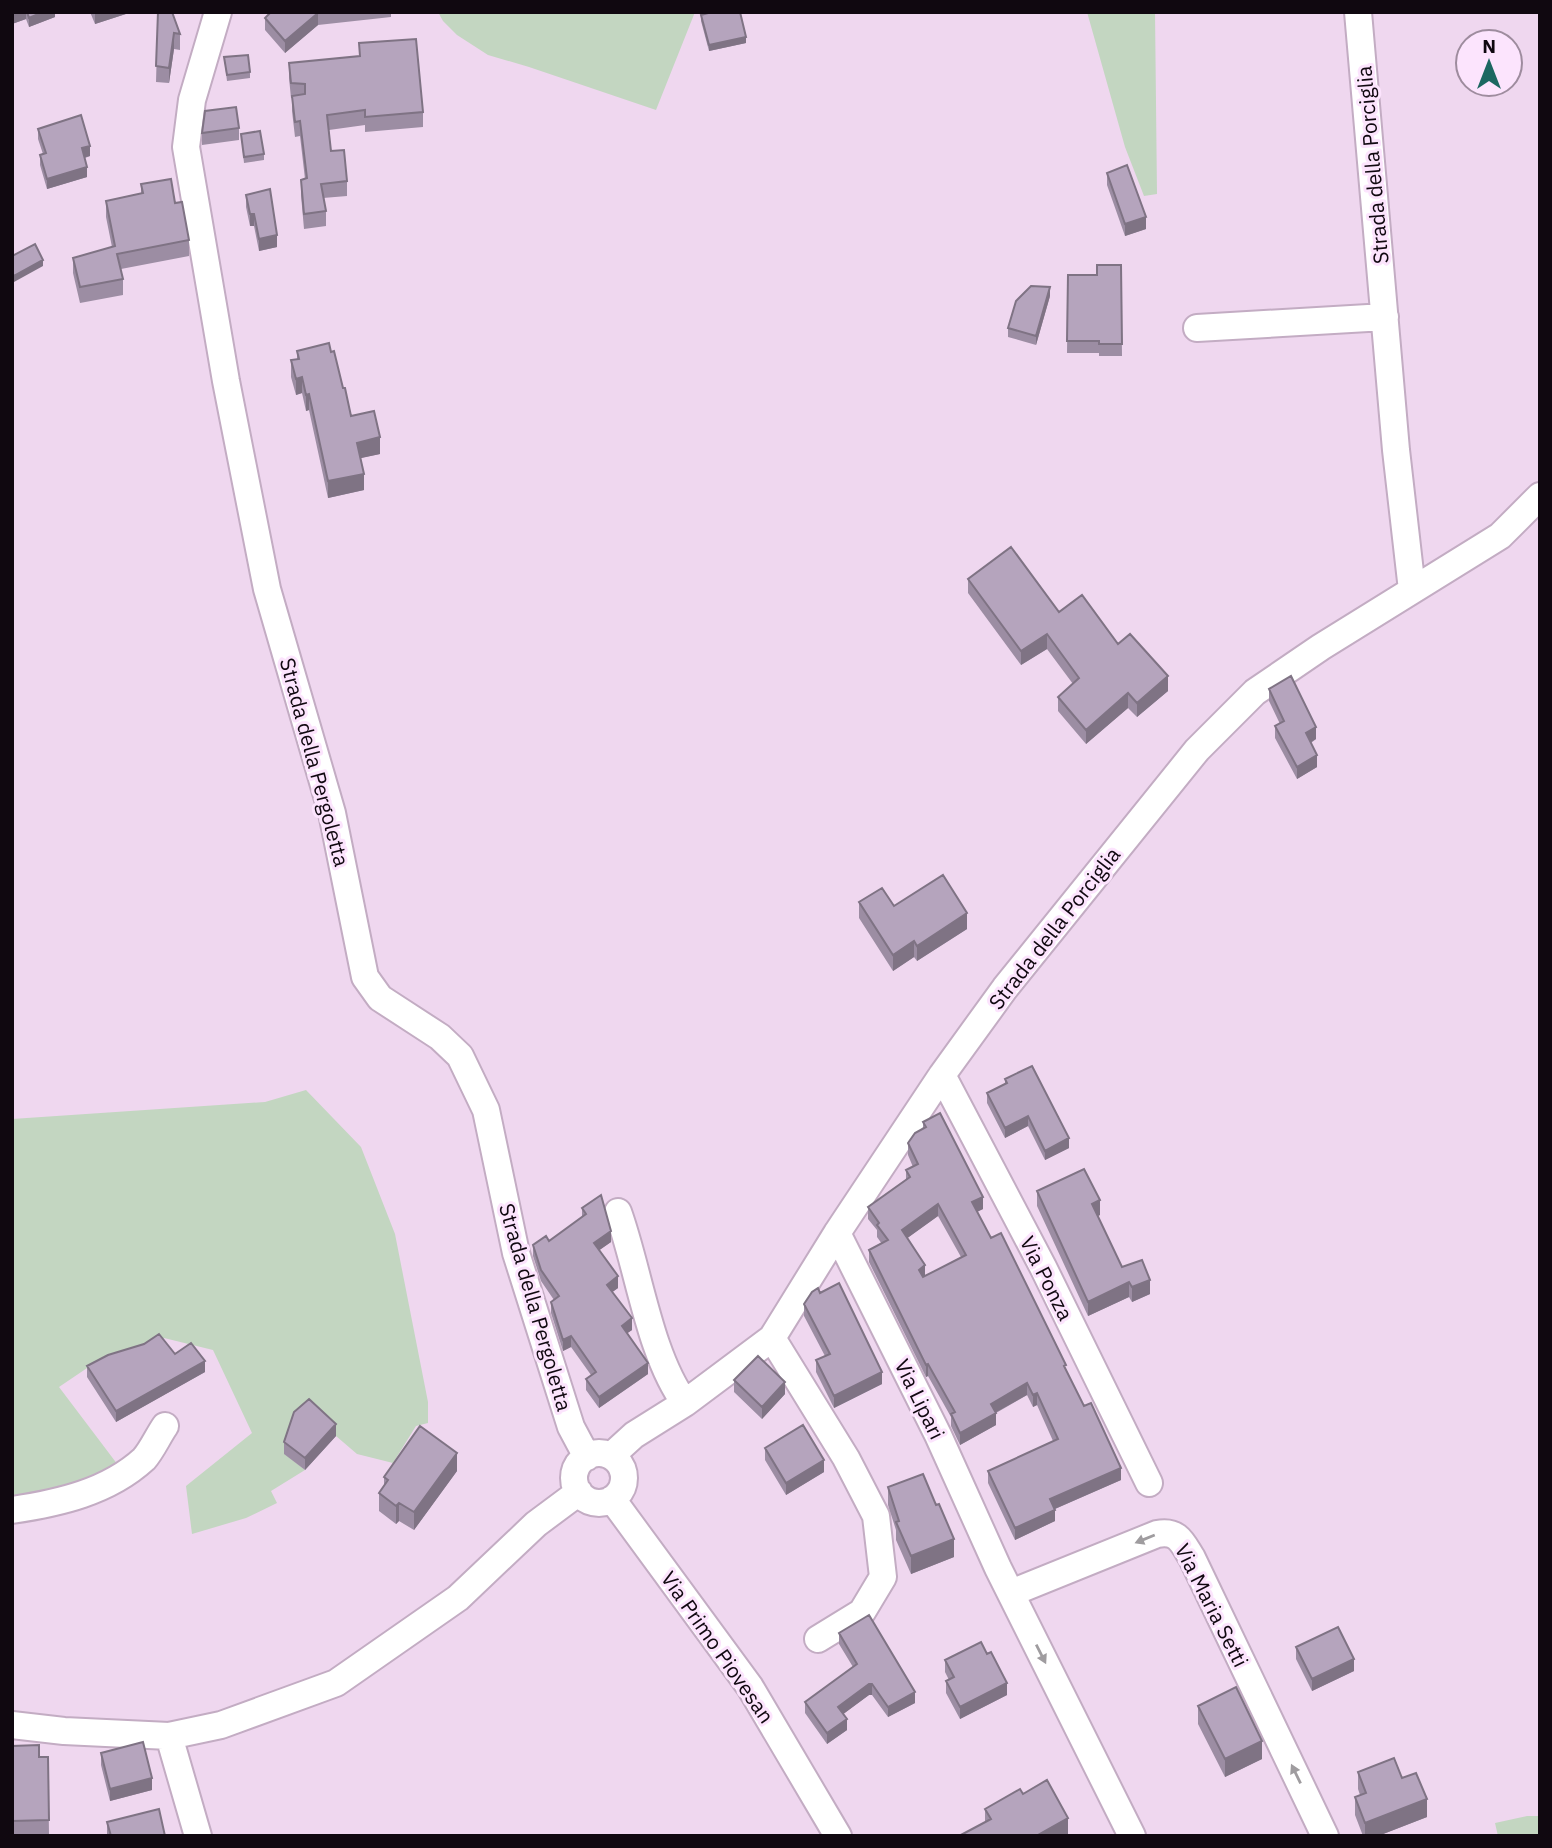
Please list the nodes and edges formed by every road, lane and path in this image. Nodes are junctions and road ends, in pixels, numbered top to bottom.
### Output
1 (218, 12) edge
2 (1358, 12) edge
3 (1385, 317) junction
4 (1197, 328) dead end
5 (1540, 496) edge
6 (1412, 590) junction
7 (942, 1075) junction
8 (618, 1212) dead end
9 (837, 1233) junction
10 (772, 1338) junction
11 (685, 1403) junction
12 (164, 1426) dead end
13 (599, 1457) junction
14 (1149, 1483) dead end
15 (579, 1492) junction
16 (612, 1499) junction
17 (12, 1510) edge
18 (1011, 1593) junction
19 (818, 1639) dead end
20 (12, 1726) edge
21 (169, 1736) junction
22 (198, 1836) edge
23 (838, 1836) edge
24 (1132, 1836) edge
25 (1325, 1836) edge

1 - 13 street, Strada della Pergoletta
2 - 3 street, Strada della Porciglia
3 - 4 street
3 - 6 street, Strada della Porciglia
5 - 6 street, Strada della Porciglia
6 - 7 street, Strada della Porciglia
7 - 9 street, Strada della Porciglia
7 - 14 street, Via Ponza
8 - 11 street
9 - 10 street, Strada della Porciglia
9 - 18 street, Via Lipari
10 - 11 street, Strada della Porciglia
10 - 19 street
11 - 13 street, Strada della Porciglia
12 - 17 street
13 - 15 street
13 - 16 street
15 - 16 street
15 - 21 street
16 - 23 street, Via Primo Piovesan
18 -> 24 street
25 -> 18 street, Via Maria Setti
20 - 21 street
21 - 22 street

